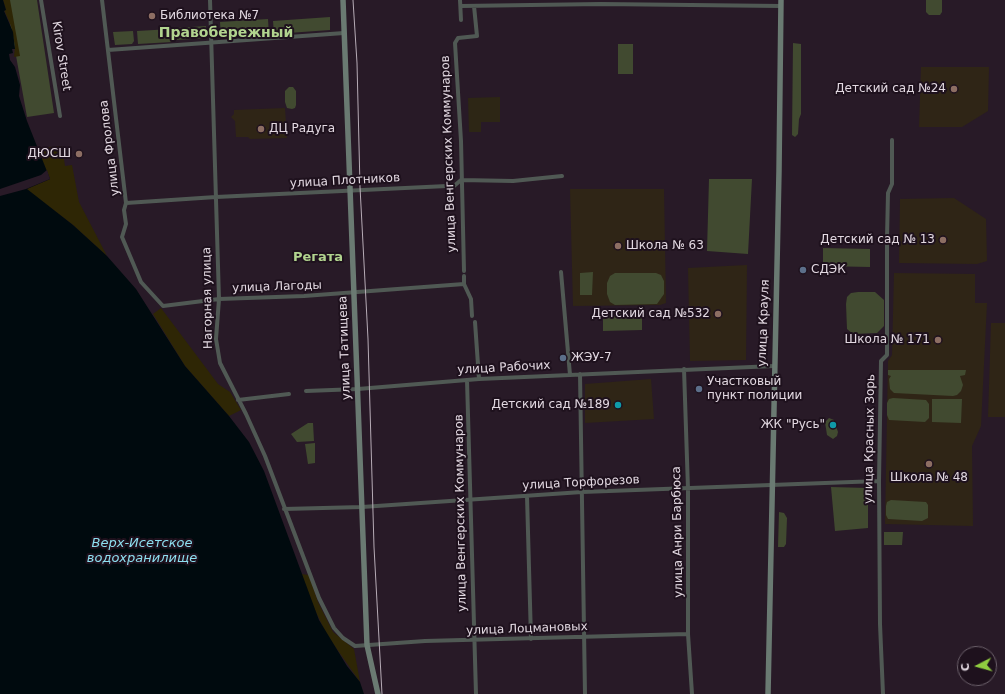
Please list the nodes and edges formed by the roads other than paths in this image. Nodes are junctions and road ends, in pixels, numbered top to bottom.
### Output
1 (41, 0) edge
2 (102, 0) edge
3 (210, 0) edge
4 (343, 0) edge
5 (460, 0) edge
6 (781, 3) edge
7 (461, 6) junction
8 (474, 6) junction
9 (461, 20) dead end
10 (344, 33) junction
11 (212, 42) junction
12 (108, 50) junction
13 (60, 116) dead end
14 (892, 140) dead end
15 (562, 176) dead end
16 (461, 180) junction
17 (350, 192) junction
18 (216, 197) junction
19 (126, 203) junction
20 (464, 271) dead end
21 (561, 272) dead end
22 (464, 276) dead end
23 (464, 284) junction
24 (354, 293) junction
25 (220, 299) junction
26 (163, 306) joint
27 (472, 316) dead end
28 (475, 322) dead end
29 (774, 366) junction
30 (684, 369) junction
31 (580, 374) junction
32 (570, 375) junction
33 (479, 379) junction
34 (467, 380) junction
35 (358, 389) junction
36 (306, 391) dead end
37 (289, 394) dead end
38 (238, 400) junction
39 (879, 482) junction
40 (772, 485) junction
41 (688, 489) junction
42 (582, 492) junction
43 (527, 496) junction
44 (470, 499) junction
45 (362, 507) junction
46 (284, 510) junction
47 (688, 634) junction
48 (584, 636) junction
49 (531, 639) junction
50 (474, 641) junction
51 (367, 645) junction
52 (378, 694) edge
53 (476, 694) edge
54 (585, 694) edge
55 (692, 694) edge
56 (768, 694) edge
57 (883, 694) edge

1 - 13 street, Kirov Street
2 - 12 street, улица Фролова
3 - 11 street, Нагорная улица
4 - 10 street, улица Татищева
5 - 7 street
6 - 8 street
6 - 29 street, улица Крауля
7 - 8 street
7 - 9 street
8 - 16 street, улица Венгерских Коммунаров
10 - 11 street
10 - 17 street, улица Татищева
11 - 12 street
11 - 18 street, Нагорная улица
12 - 19 street, улица Фролова
14 - 39 street, улица Красных Зорь
15 - 16 street, улица Плотников
16 - 17 street, улица Плотников
16 - 20 street, улица Венгерских Коммунаров
17 - 18 street, улица Плотников
17 - 24 street, улица Татищева
18 - 19 street, улица Плотников
18 - 25 street, Нагорная улица
19 - 26 street, улица Фролова
21 - 32 street
22 - 23 street
23 - 24 street, улица Лагоды
23 - 27 street
24 - 25 street, улица Лагоды
24 - 35 street, улица Татищева
25 - 26 street, улица Лагоды
25 - 38 street, Нагорная улица
28 - 33 street
29 - 30 street, улица Рабочих
29 - 40 street, улица Крауля
30 - 31 street, улица Рабочих
30 - 41 street, улица Анри Барбюса
31 - 32 street, улица Рабочих
31 - 42 street
32 - 33 street, улица Рабочих
33 - 34 street, улица Рабочих
34 - 35 street, улица Рабочих
34 - 44 street, улица Венгерских Коммунаров
35 - 36 street, улица Рабочих
35 - 45 street, улица Татищева
37 - 38 street
38 - 46 street, Нагорная улица
39 - 40 street, улица Торфорезов
39 - 57 street, улица Красных Зорь
40 - 41 street, улица Торфорезов
40 - 56 street, улица Крауля
41 - 42 street, улица Торфорезов
41 - 47 street, улица Анри Барбюса
42 - 43 street, улица Торфорезов
42 - 48 street
43 - 44 street, улица Торфорезов
43 - 49 street
44 - 45 street, улица Торфорезов
44 - 50 street, улица Венгерских Коммунаров
45 - 46 street, улица Торфорезов
45 - 51 street, улица Татищева
46 - 51 street, Нагорная улица
47 - 48 street, улица Лоцмановых
47 - 55 street, улица Анри Барбюса
48 - 49 street, улица Лоцмановых
48 - 54 street
49 - 50 street, улица Лоцмановых
50 - 51 street, улица Лоцмановых
50 - 53 street, улица Венгерских Коммунаров
51 - 52 street, улица Татищева

